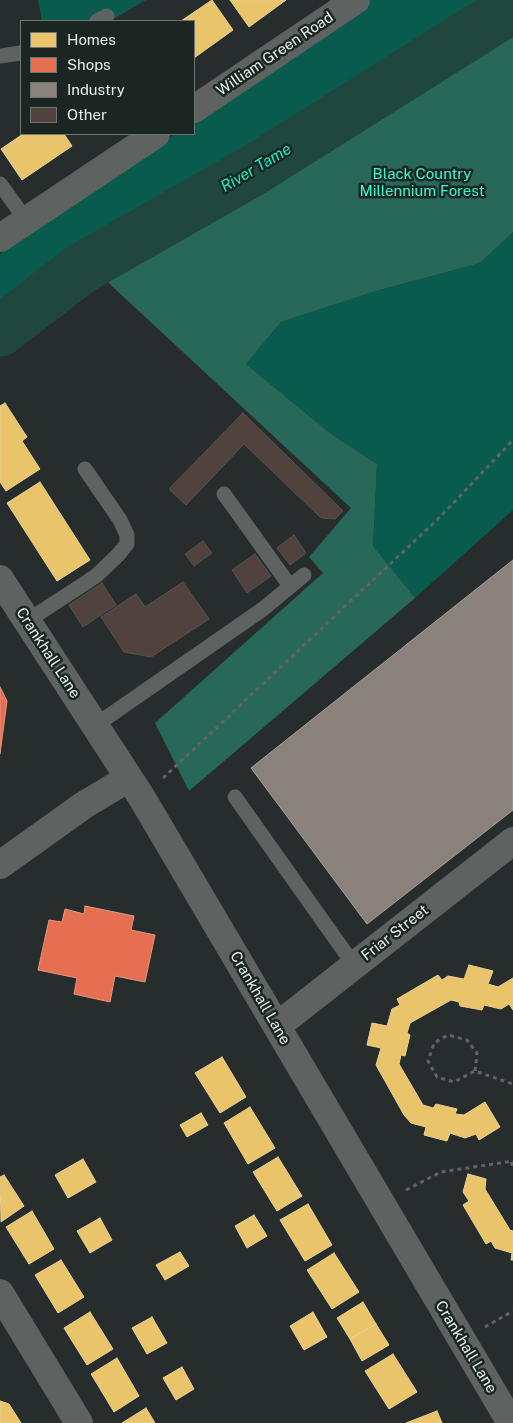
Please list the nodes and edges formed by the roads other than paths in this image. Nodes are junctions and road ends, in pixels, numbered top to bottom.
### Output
1 (356, 0) edge
2 (20, 53) edge
3 (0, 56) edge
4 (195, 107) edge
5 (154, 135) edge
6 (0, 184) edge
7 (26, 220) junction
8 (0, 238) edge
9 (85, 469) dead end
10 (224, 494) dead end
11 (304, 575) dead end
12 (0, 579) edge
13 (290, 586) junction
14 (27, 621) junction
15 (96, 725) junction
16 (136, 788) junction
17 (235, 797) dead end
18 (513, 841) edge
19 (0, 865) edge
20 (354, 965) junction
21 (277, 1026) junction
22 (0, 1292) edge
23 (9, 1327) edge
24 (79, 1423) edge
25 (511, 1423) edge

1 - 4 street, William Green Road
2 - 3 lane
5 - 7 street
6 - 7 lane
7 - 8 street
9 - 14 lane
10 - 13 lane
11 - 13 lane
12 - 14 street, Crankhall Lane
13 - 15 lane
14 - 15 street, Crankhall Lane
15 - 16 street, Crankhall Lane
16 - 19 street
16 - 21 street, Crankhall Lane
17 - 20 lane
18 - 20 street, Friar Street
20 - 21 street, Friar Street
21 - 25 street, Crankhall Lane
22 - 23 street
23 - 24 street

